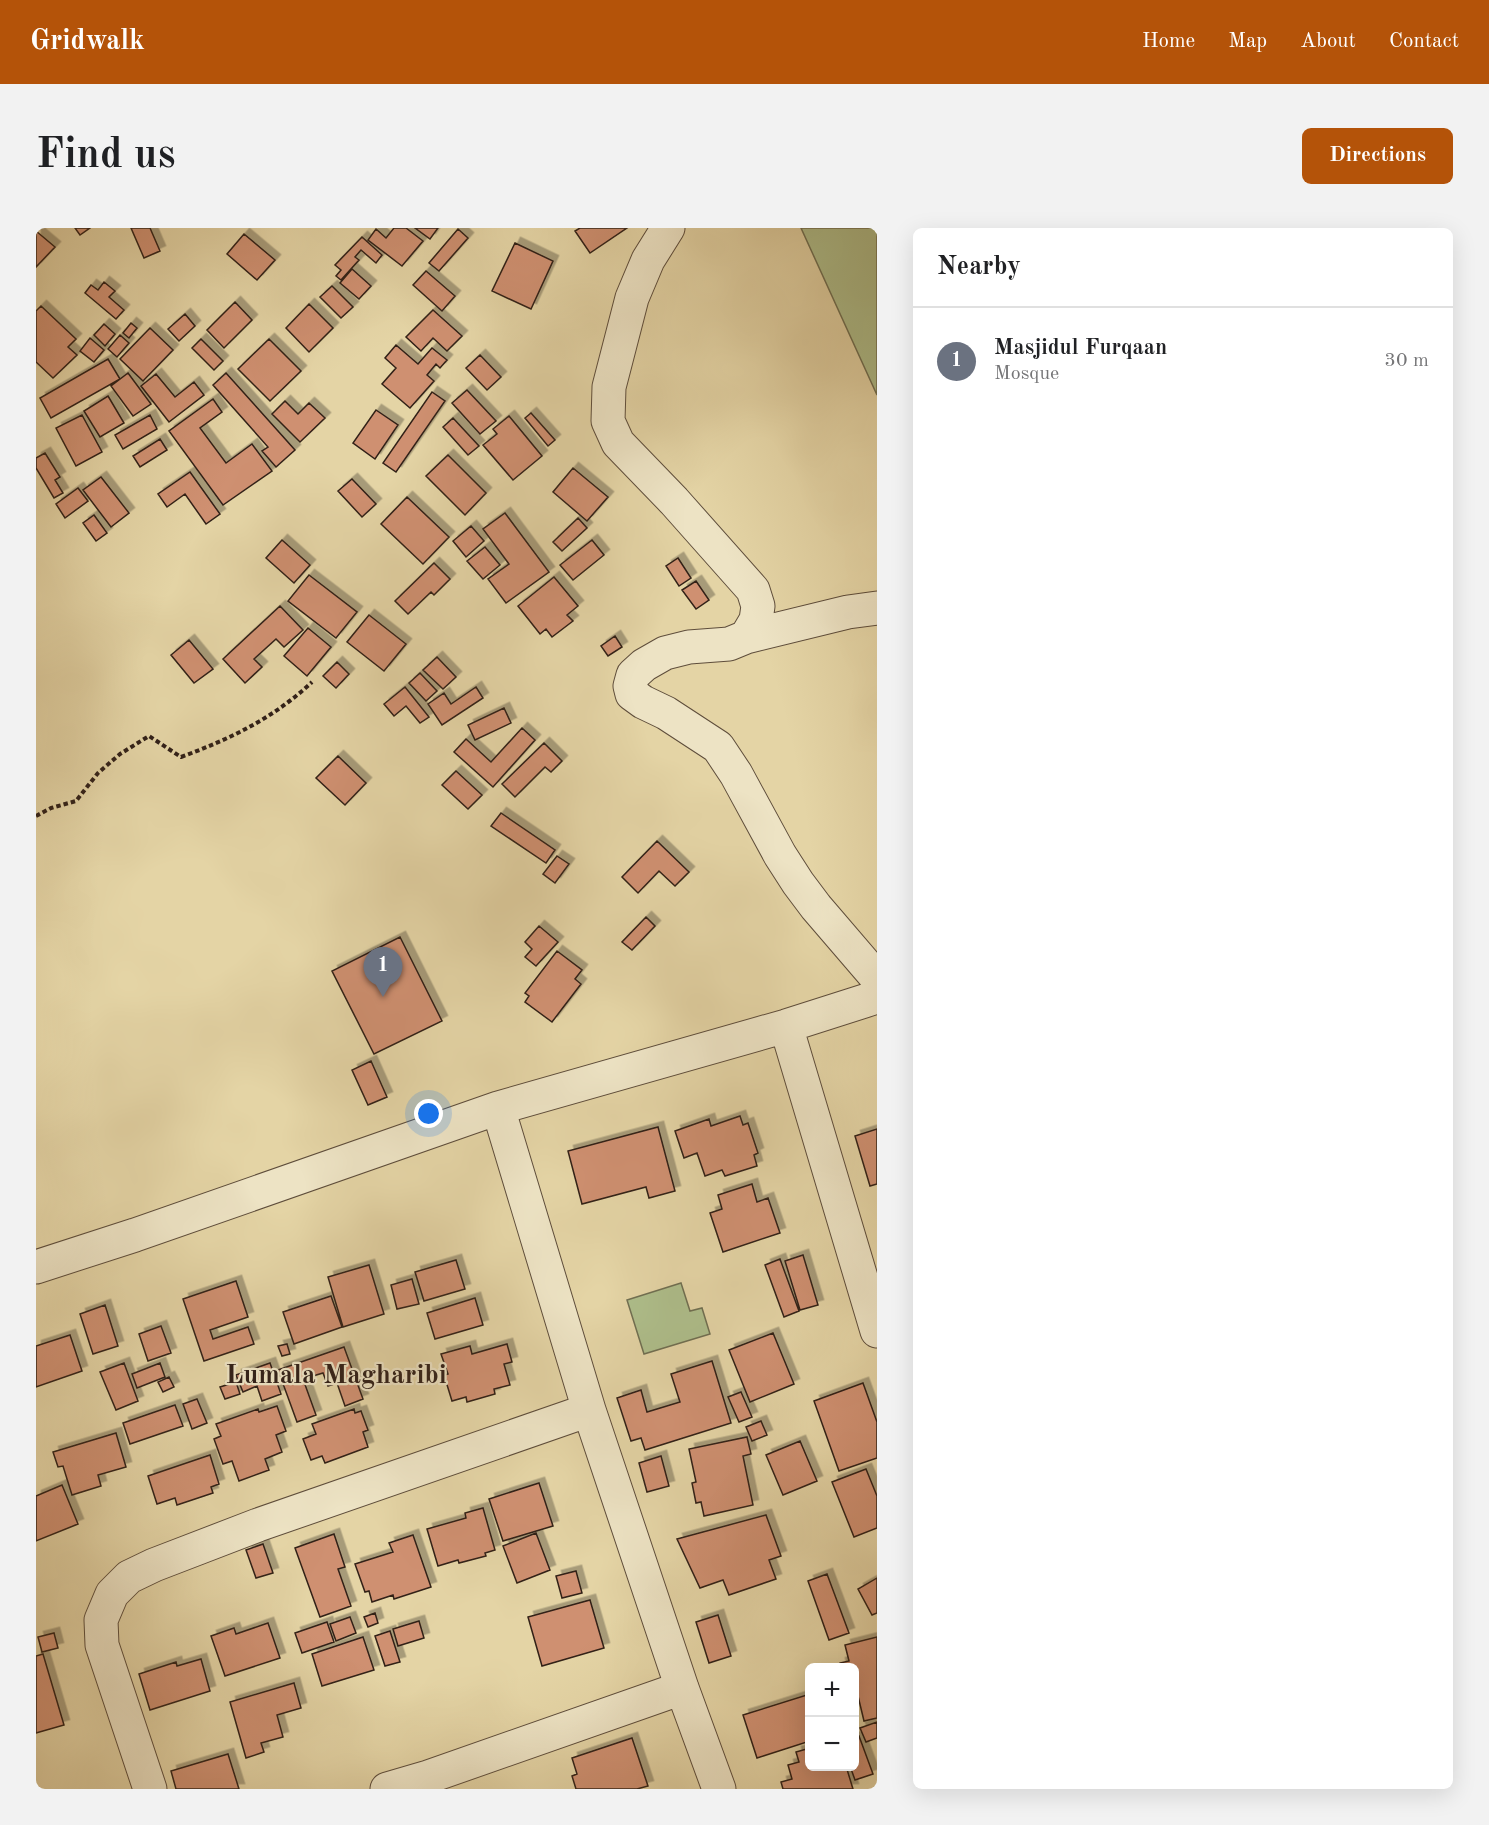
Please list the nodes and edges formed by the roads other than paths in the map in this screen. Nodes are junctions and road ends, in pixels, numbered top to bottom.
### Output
1 (668, 228) edge
2 (877, 608) edge
3 (746, 638) junction
4 (877, 978) edge
5 (877, 998) edge
6 (786, 1026) junction
7 (498, 1108) junction
8 (36, 1267) edge
9 (877, 1331) edge
10 (589, 1410) junction
11 (682, 1688) junction
12 (150, 1789) edge
13 (387, 1789) edge
14 (719, 1789) edge

1 - 3 street
2 - 3 street
3 - 4 street
5 - 6 street
6 - 7 street
6 - 9 street
7 - 8 street
7 - 10 street
10 - 11 street
10 - 12 street
11 - 13 street
11 - 14 street

